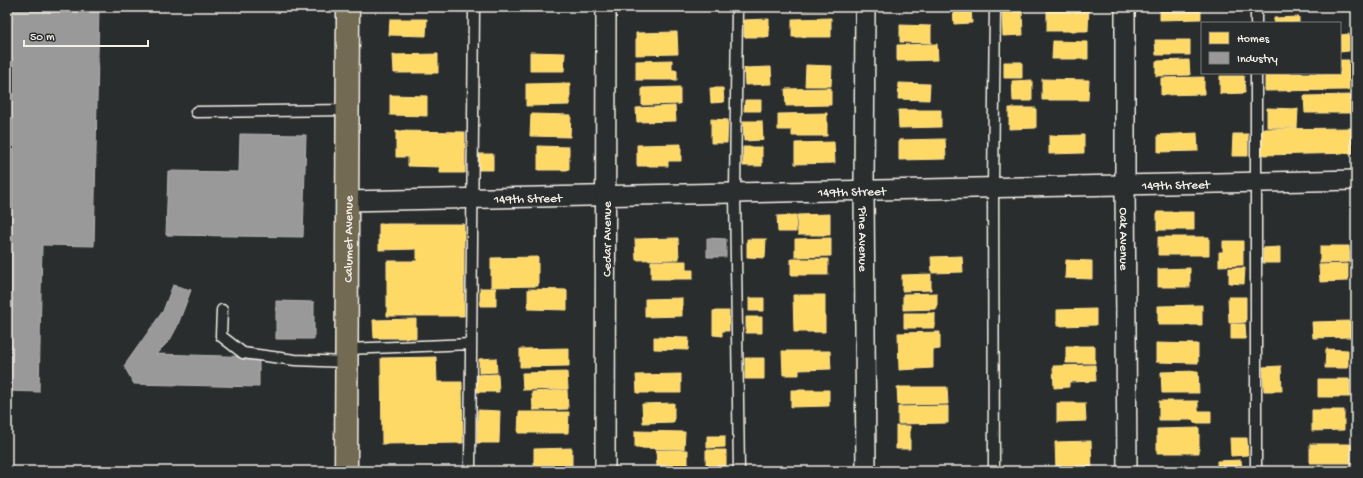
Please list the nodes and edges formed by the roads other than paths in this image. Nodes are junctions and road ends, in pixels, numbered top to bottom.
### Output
1 (348, 7) edge
2 (474, 7) edge
3 (606, 7) edge
4 (737, 7) edge
5 (865, 7) edge
6 (995, 7) edge
7 (1125, 7) edge
8 (1256, 7) edge
9 (1256, 22) edge
10 (1256, 74) edge
11 (348, 110) junction
12 (196, 112) dead end
13 (1356, 180) edge
14 (1255, 182) junction
15 (1125, 184) junction
16 (993, 188) junction
17 (864, 190) junction
18 (735, 193) junction
19 (605, 196) junction
20 (473, 198) junction
21 (347, 201) junction
22 (222, 310) dead end
23 (471, 344) junction
24 (347, 355) junction
25 (346, 471) edge
26 (470, 471) edge
27 (605, 471) edge
28 (739, 471) edge
29 (866, 471) edge
30 (994, 471) edge
31 (1127, 471) edge
32 (1256, 471) edge

1 - 11 main road, Calumet Avenue
2 - 20 lane
3 - 19 street, Cedar Avenue
4 - 18 lane
5 - 17 street, Pine Avenue
6 - 16 lane
7 - 15 street, Oak Avenue
8 - 9 lane
10 - 14 lane
11 - 12 lane
11 - 21 main road, Calumet Avenue
13 - 14 street, 149th Street
14 - 15 street, 149th Street
14 - 32 lane
15 - 16 street, 149th Street
15 - 31 street, Oak Avenue
16 - 17 street, 149th Street
16 - 30 lane
17 - 18 street, 149th Street
17 - 29 street, Pine Avenue
18 - 19 street, 149th Street
18 - 28 lane
19 - 20 street, 149th Street
19 - 27 street, Cedar Avenue
20 - 21 street, 149th Street
20 - 23 lane
21 - 24 main road, Calumet Avenue
22 - 24 lane
23 - 24 lane
23 - 26 lane
24 - 25 main road, Calumet Avenue

